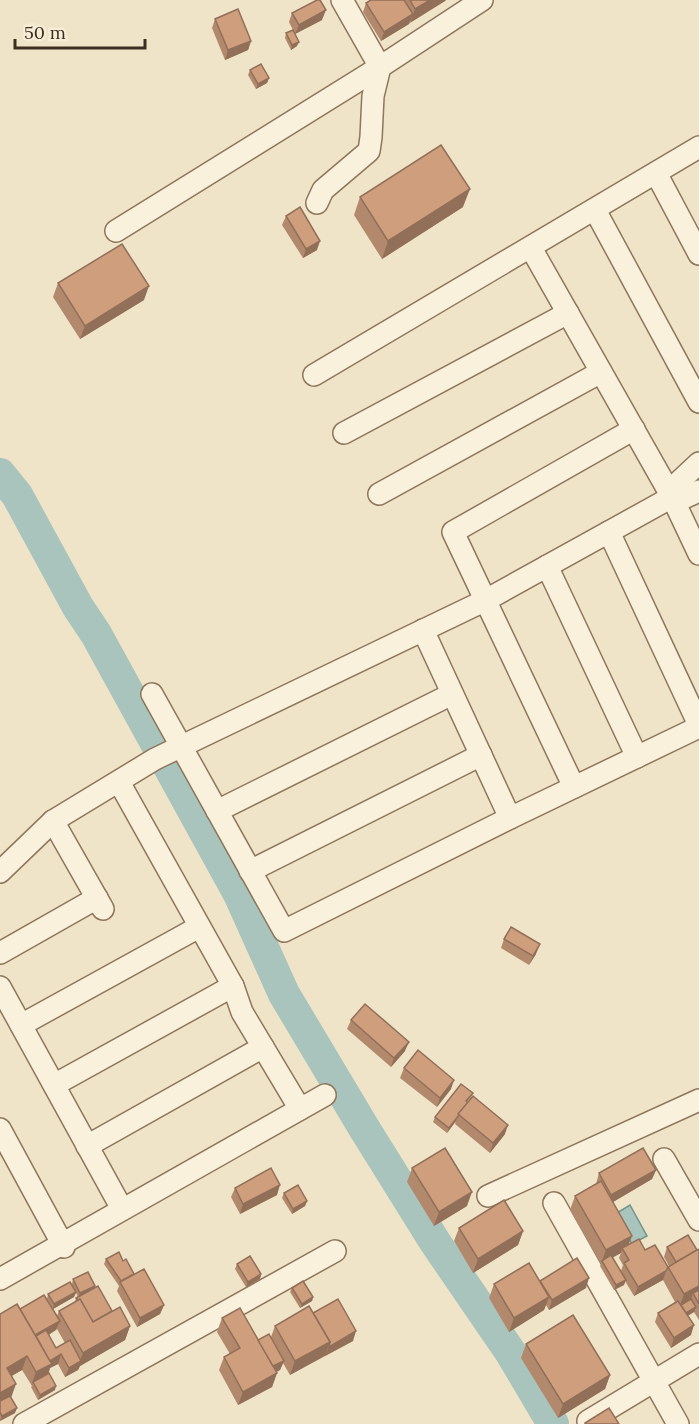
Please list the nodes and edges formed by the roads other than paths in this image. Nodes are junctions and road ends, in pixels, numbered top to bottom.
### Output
1 (482, 0) edge
2 (349, 2) edge
3 (380, 67) junction
4 (699, 147) edge
5 (656, 173) junction
6 (317, 203) dead end
7 (595, 210) junction
8 (116, 231) dead end
9 (531, 248) junction
10 (699, 254) edge
11 (568, 313) junction
12 (602, 372) junction
13 (314, 375) dead end
14 (699, 402) edge
15 (634, 429) junction
16 (344, 433) dead end
17 (699, 463) edge
18 (699, 491) edge
19 (379, 494) dead end
20 (672, 497) junction
21 (609, 532) junction
22 (699, 554) edge
23 (547, 566) junction
24 (486, 600) junction
25 (423, 630) junction
26 (152, 694) dead end
27 (452, 694) junction
28 (699, 726) edge
29 (170, 752) junction
30 (481, 755) junction
31 (637, 757) junction
32 (119, 782) junction
33 (574, 787) junction
34 (217, 811) junction
35 (510, 818) junction
36 (53, 821) junction
37 (3, 861) edge
38 (250, 871) junction
39 (199, 927) junction
40 (0, 953) edge
41 (233, 986) junction
42 (0, 987) edge
43 (21, 1025) junction
44 (263, 1047) junction
45 (54, 1085) junction
46 (325, 1095) dead end
47 (699, 1100) edge
48 (300, 1109) junction
49 (0, 1130) edge
50 (87, 1146) junction
51 (664, 1160) dead end
52 (488, 1196) dead end
53 (554, 1203) dead end
54 (122, 1209) junction
55 (699, 1220) edge
56 (64, 1245) junction
57 (335, 1251) dead end
58 (1, 1276) edge
59 (699, 1354) edge
60 (653, 1381) junction
61 (588, 1421) edge
62 (24, 1424) edge
63 (678, 1424) edge

1 - 3 street
2 - 3 street
3 - 6 street
3 - 8 street
4 - 5 street
5 - 7 street
5 - 10 street
7 - 9 street
7 - 14 street
9 - 11 street
9 - 13 street
11 - 12 street
11 - 16 street
12 - 15 street
12 - 19 street
15 - 20 street
15 - 24 street
17 - 20 street
18 - 20 street
20 - 21 street
20 - 22 street
21 - 23 street
21 - 28 street
23 - 24 street
23 - 31 street
24 - 25 street
24 - 33 street
25 - 27 street
25 - 29 street
26 - 29 street
27 - 30 street
27 - 34 street
28 - 31 street
29 - 32 street
29 - 34 street
30 - 35 street
30 - 38 street
31 - 33 street
32 - 36 street
32 - 39 street
33 - 35 street
34 - 38 street
35 - 38 street
36 - 37 street
36 - 40 street
39 - 41 street
39 - 43 street
41 - 44 street
41 - 45 street
42 - 43 street
43 - 45 street
44 - 48 street
44 - 50 street
45 - 50 street
46 - 48 street
47 - 52 street
48 - 54 street
49 - 56 street
50 - 54 street
51 - 55 street
53 - 60 street
54 - 56 street
56 - 58 street
57 - 62 street
59 - 60 street
60 - 61 street
60 - 63 street

